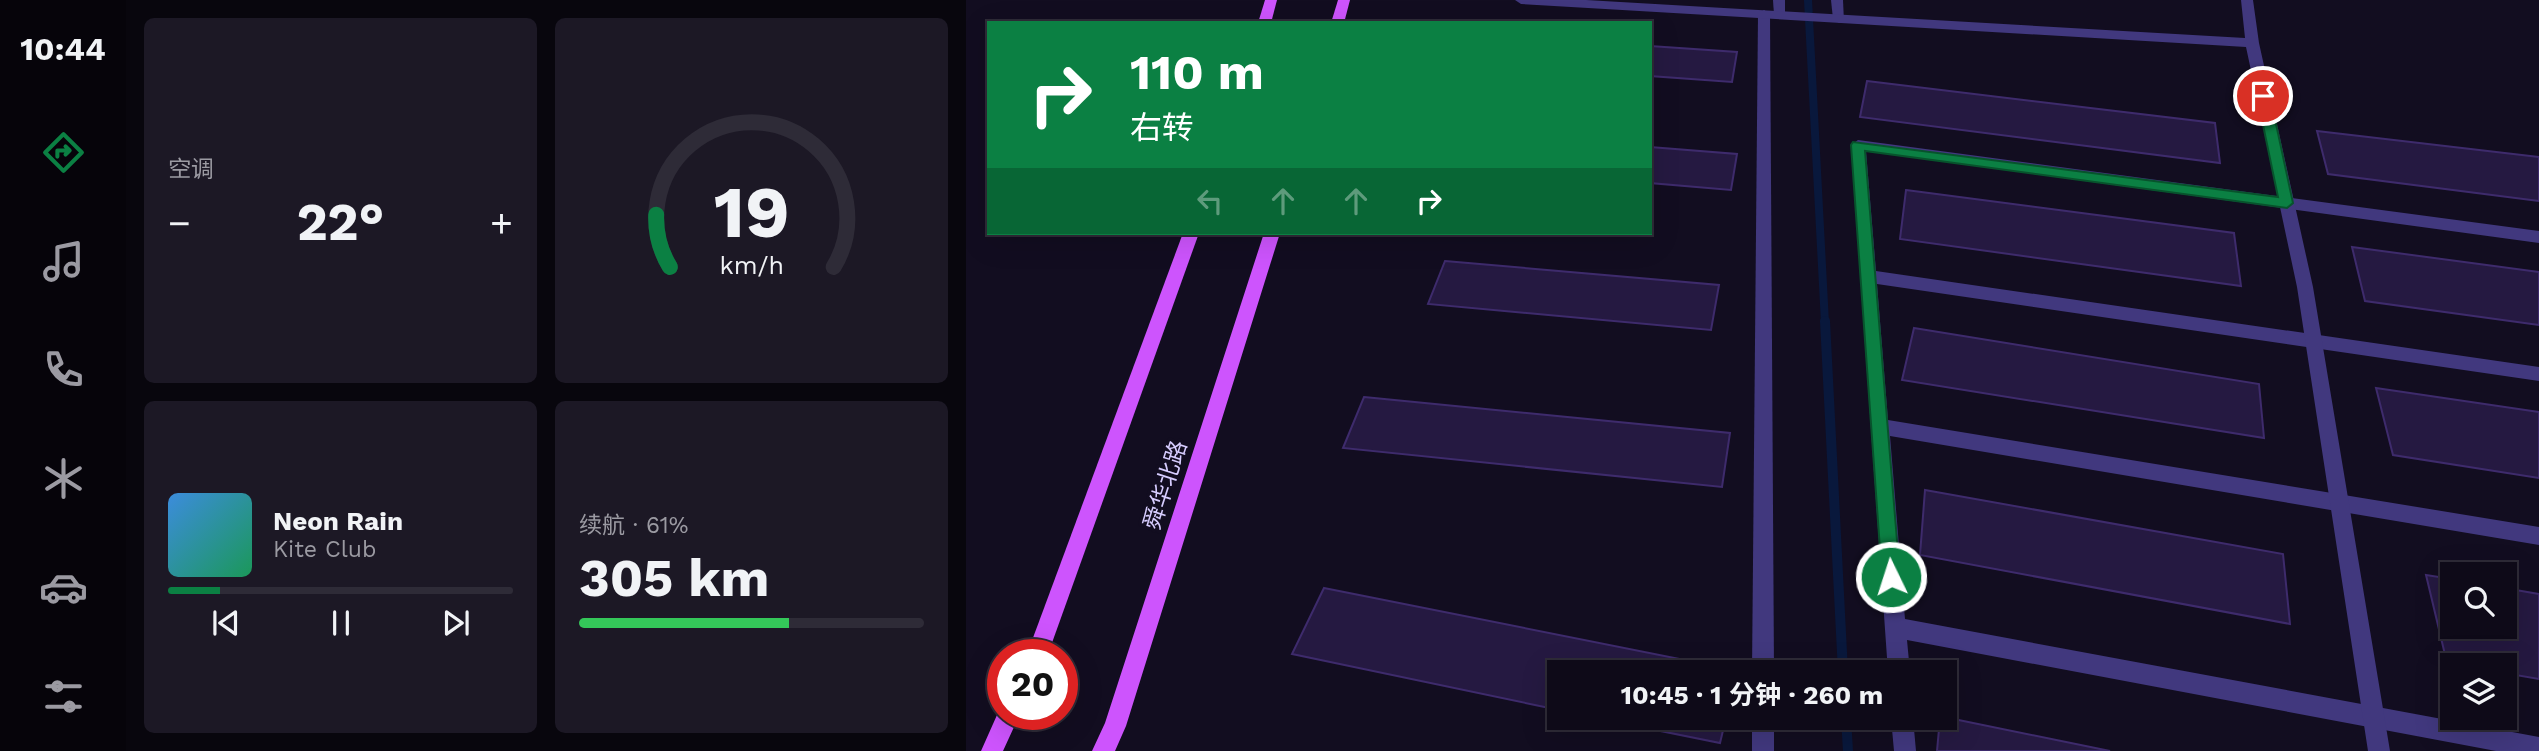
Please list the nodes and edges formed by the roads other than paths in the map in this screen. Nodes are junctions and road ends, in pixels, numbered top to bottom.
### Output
1 (1271, 0) edge
2 (1344, 0) edge
3 (1521, 0) edge
4 (1779, 0) edge
5 (1837, 0) edge
6 (2248, 0) edge
7 (1772, 15) junction
8 (1839, 19) junction
9 (1265, 21) edge
10 (1338, 21) edge
11 (2252, 43) junction
12 (2287, 203) junction
13 (1190, 235) edge
14 (1271, 235) edge
15 (2539, 237) edge
16 (1868, 276) junction
17 (2313, 341) junction
18 (2539, 374) edge
19 (1880, 426) junction
20 (2339, 504) junction
21 (2539, 536) edge
22 (1895, 627) junction
23 (1042, 639) edge
24 (1763, 660) edge
25 (1898, 660) edge
26 (2373, 717) junction
27 (1002, 730) edge
28 (1763, 730) edge
29 (1903, 730) edge
30 (2539, 748) edge
31 (992, 751) edge
32 (1103, 751) edge
33 (1763, 751) edge
34 (1905, 751) edge
35 (2379, 751) edge

1 - 9 main road
2 - 10 main road
3 - 7 street
4 - 7 street
5 - 8 street
6 - 11 street
7 - 8 street
7 - 24 street
8 - 11 street
11 - 12 street
12 - 15 street
12 - 16 street
12 - 17 street
13 - 23 main road
14 - 32 main road, 舜华北路
16 - 17 street
16 - 19 street
17 - 18 street
17 - 20 street
19 - 20 street
19 - 22 street
20 - 21 street
20 - 26 street
22 - 25 street
22 - 26 street
26 - 30 street
26 - 35 street
27 - 31 main road
28 - 33 street
29 - 34 street

